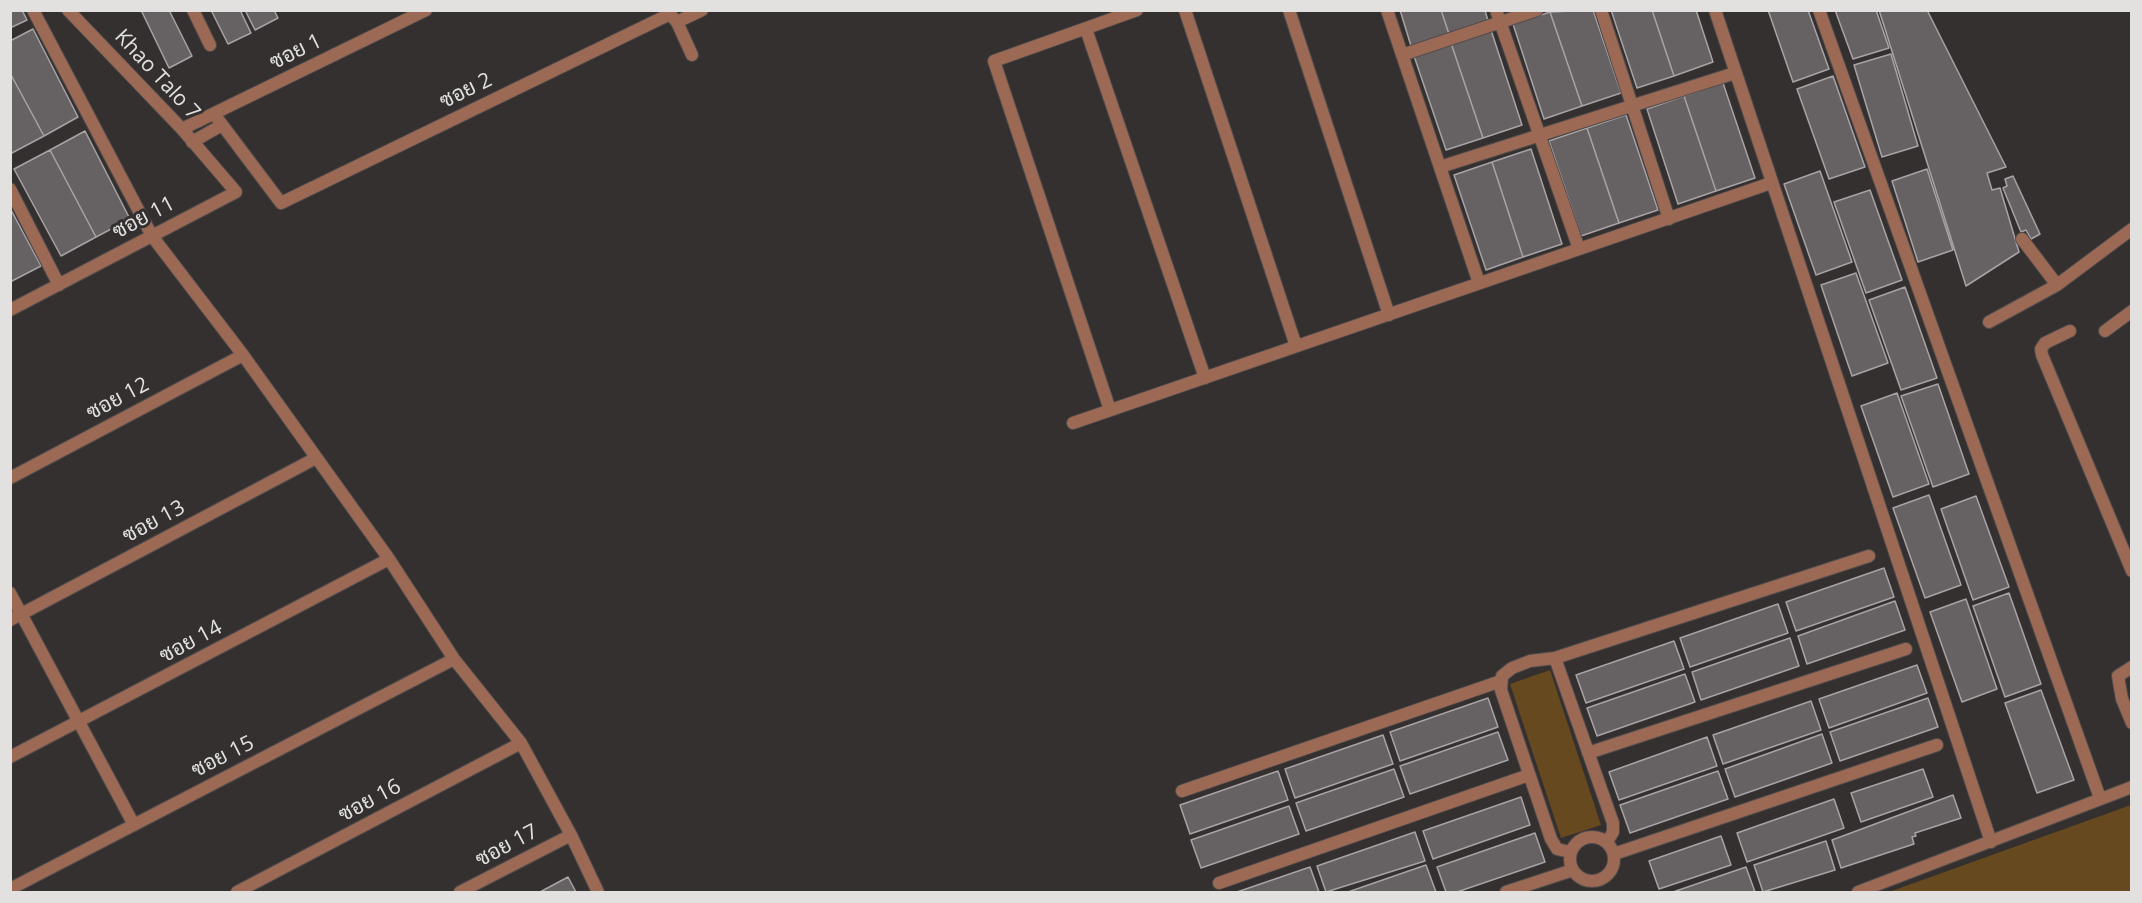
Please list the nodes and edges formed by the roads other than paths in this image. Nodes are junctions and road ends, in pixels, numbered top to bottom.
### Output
1 (33, 10) edge
2 (68, 10) edge
3 (193, 10) edge
4 (426, 10) edge
5 (702, 10) edge
6 (1137, 10) edge
7 (1185, 10) edge
8 (1289, 10) edge
9 (1387, 10) edge
10 (1537, 10) edge
11 (1601, 10) edge
12 (1715, 10) edge
13 (1819, 10) edge
14 (670, 16) edge
15 (1498, 17) edge
16 (1086, 29) junction
17 (210, 45) dead end
18 (692, 55) dead end
19 (1402, 55) junction
20 (1735, 73) junction
21 (1632, 105) junction
22 (214, 114) junction
23 (222, 125) junction
24 (182, 129) junction
25 (1539, 135) junction
26 (192, 142) junction
27 (1440, 167) junction
28 (1771, 183) junction
29 (10, 189) edge
30 (1669, 219) junction
31 (2132, 229) edge
32 (152, 236) junction
33 (2022, 239) dead end
34 (1579, 249) junction
35 (1479, 284) junction
36 (59, 285) junction
37 (2057, 285) junction
38 (10, 310) edge
39 (2132, 311) edge
40 (1389, 315) junction
41 (1989, 322) dead end
42 (2070, 331) dead end
43 (2105, 331) dead end
44 (1296, 346) junction
45 (243, 355) junction
46 (1205, 378) junction
47 (1110, 410) junction
48 (1073, 423) dead end
49 (316, 458) junction
50 (10, 478) edge
51 (1869, 555) dead end
52 (389, 558) junction
53 (2132, 571) edge
54 (10, 593) edge
55 (16, 617) edge
56 (1906, 649) dead end
57 (1555, 658) junction
58 (454, 659) junction
59 (2132, 667) edge
60 (1502, 681) junction
61 (80, 723) junction
62 (2132, 723) edge
63 (521, 743) junction
64 (1937, 745) dead end
65 (1588, 753) junction
66 (10, 757) edge
67 (1529, 775) junction
68 (2132, 787) edge
69 (1182, 791) dead end
70 (2100, 798) junction
71 (134, 825) junction
72 (571, 835) junction
73 (1607, 842) junction
74 (1991, 842) junction
75 (1570, 852) junction
76 (1614, 854) junction
77 (1573, 870) junction
78 (1219, 883) dead end
79 (1600, 886) edge
80 (10, 889) edge
81 (237, 892) edge
82 (460, 892) edge
83 (598, 892) edge
84 (1506, 892) edge
85 (1858, 892) edge

1 - 32 street
2 - 24 street, Khao Talo 7
3 - 17 street
4 - 22 street, ซอย 1
5 - 14 street, ซอย 2
6 - 16 street
7 - 44 street
8 - 40 street
9 - 19 street
10 - 15 street
11 - 21 street
12 - 20 street
13 - 70 street
14 - 18 street
14 - 23 street, ซอย 2
15 - 19 street
15 - 25 street
16 - 46 street
16 - 47 street
19 - 27 street
20 - 21 street
20 - 28 street
21 - 25 street
21 - 30 street
22 - 23 street
22 - 24 street, ซอย 1
23 - 26 street
24 - 26 street, Khao Talo 7
25 - 27 street
25 - 34 street
26 - 32 street, ซอย 11
27 - 35 street
28 - 30 street
28 - 74 street
29 - 36 street
30 - 34 street
31 - 37 street
32 - 36 street, ซอย 11
32 - 45 street
33 - 37 street
34 - 35 street
35 - 40 street
36 - 38 street, ซอย 11
37 - 41 street
39 - 43 street
40 - 44 street
42 - 53 street
44 - 46 street
45 - 49 street
45 - 50 street, ซอย 12
46 - 47 street
47 - 48 street
49 - 52 street
49 - 55 street, ซอย 13
51 - 57 street
52 - 58 street
52 - 61 street, ซอย 14
54 - 55 street
55 - 61 street
56 - 65 street
57 - 60 street
57 - 65 street
58 - 63 street
58 - 71 street, ซอย 15
59 - 62 street
60 - 67 street
60 - 69 street
61 - 66 street, ซอย 14
61 - 71 street
63 - 72 street
63 - 81 street, ซอย 16
64 - 76 street
65 - 73 street
67 - 75 street
67 - 78 street
68 - 70 street
70 - 74 street
71 - 80 street, ซอย 15
72 - 82 street, ซอย 17
72 - 83 street
73 - 75 street
73 - 76 street
74 - 85 street
75 - 77 street
76 - 79 street
77 - 79 street
77 - 84 street

